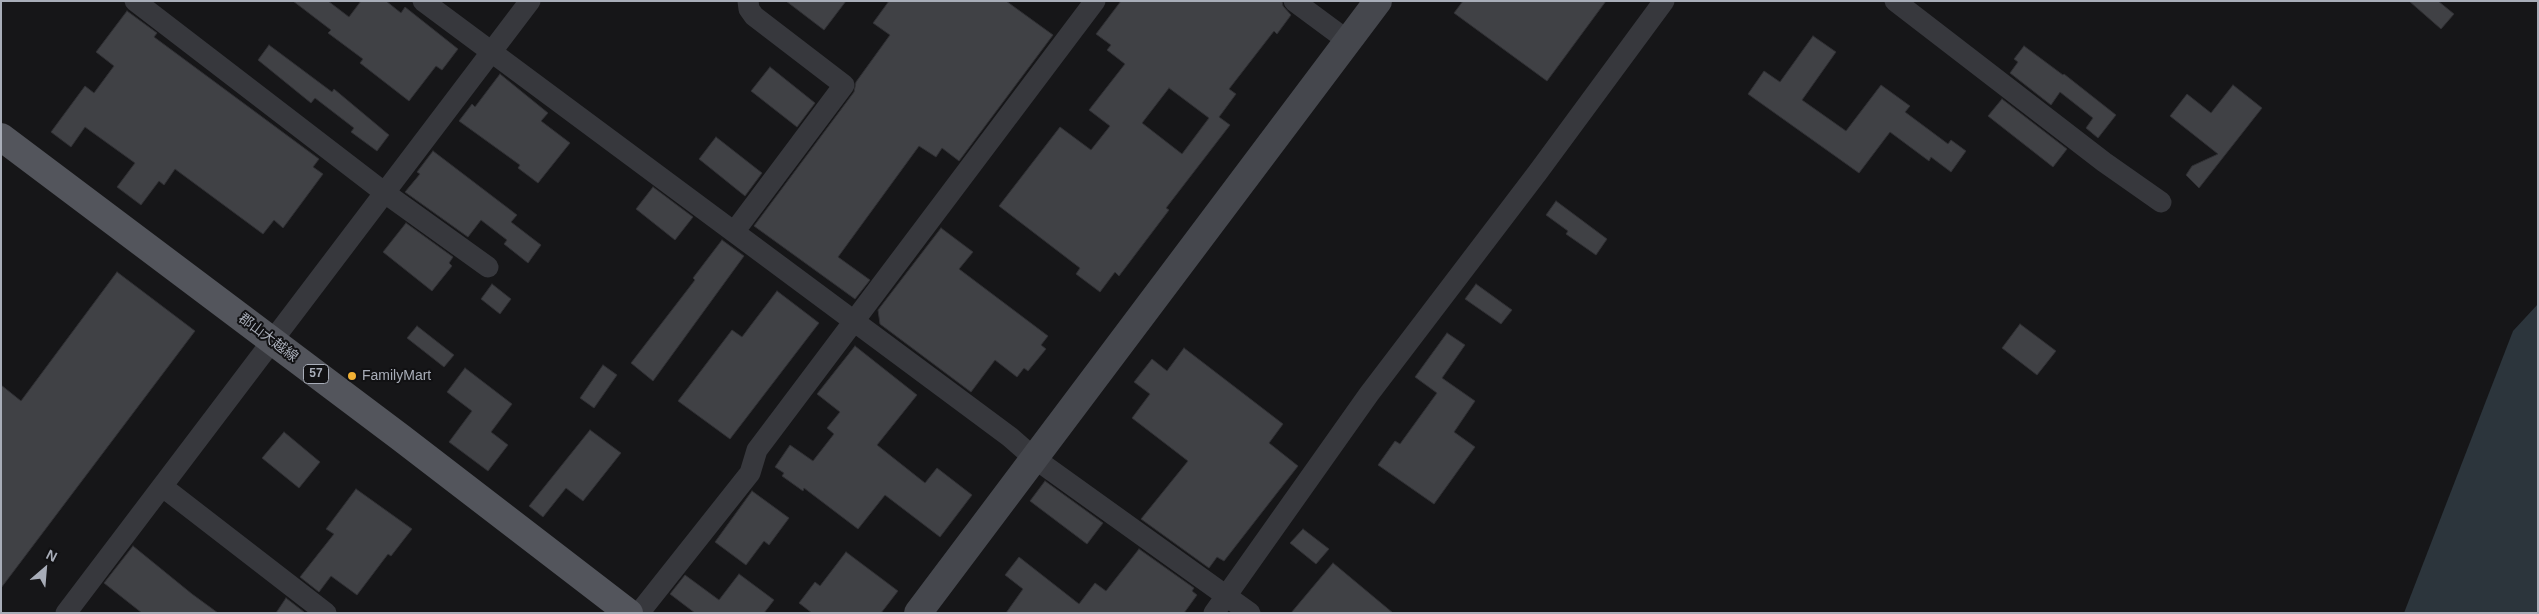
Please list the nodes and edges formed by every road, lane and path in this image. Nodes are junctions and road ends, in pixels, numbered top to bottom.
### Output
1 (135, 1) edge
2 (423, 1) edge
3 (530, 1) edge
4 (748, 1) edge
5 (1094, 1) edge
6 (1294, 1) edge
7 (1378, 1) edge
8 (1664, 1) edge
9 (1895, 1) edge
10 (1348, 41) junction
11 (491, 53) junction
12 (1, 137) edge
13 (385, 194) junction
14 (2161, 202) dead end
15 (734, 232) junction
16 (488, 267) dead end
17 (855, 322) junction
18 (272, 341) junction
19 (1034, 458) junction
20 (163, 487) junction
21 (1227, 595) junction
22 (66, 613) edge
23 (326, 613) edge
24 (629, 613) edge
25 (639, 613) edge
26 (918, 613) edge
27 (1214, 613) edge
28 (1250, 613) edge

1 - 13 street
2 - 11 street
3 - 11 street
4 - 15 street
5 - 17 street
6 - 10 street
7 - 10 street
8 - 21 street
9 - 14 street
10 - 19 street
11 - 13 street
11 - 15 street
12 - 18 main road, 郡山大越線 / 57
13 - 16 street
13 - 18 street
15 - 17 street
17 - 19 street
17 - 25 street
18 - 20 street
18 - 24 main road, 郡山大越線 / 57
19 - 21 street
19 - 26 street
20 - 22 street
20 - 23 street
21 - 27 street
21 - 28 street

